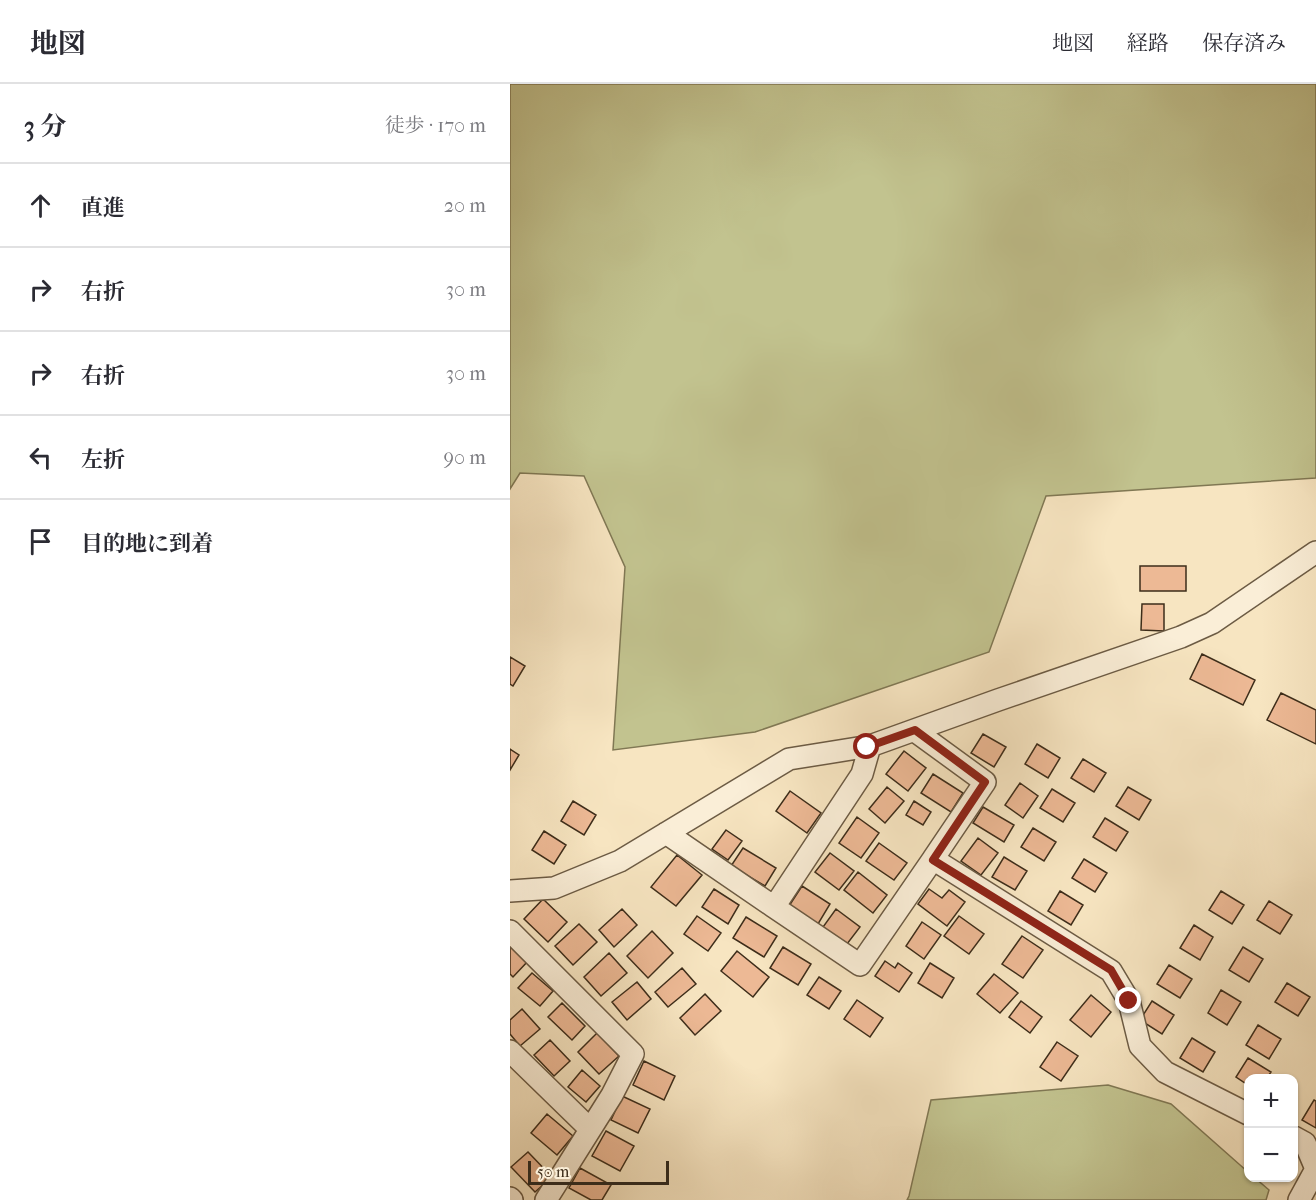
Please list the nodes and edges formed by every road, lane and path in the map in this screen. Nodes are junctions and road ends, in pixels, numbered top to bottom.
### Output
1 (1316, 552) edge
2 (915, 730) junction
3 (870, 746) junction
4 (666, 833) junction
5 (933, 860) junction
6 (510, 891) edge
7 (774, 907) junction
8 (510, 931) edge
9 (510, 1051) edge
10 (1244, 1112) edge
11 (590, 1129) junction
12 (1298, 1140) edge
13 (1316, 1169) edge
14 (546, 1200) edge
15 (1299, 1200) edge

1 - 2 street
2 - 3 street
2 - 5 street
3 - 4 street
3 - 7 street
4 - 6 street
4 - 7 street
5 - 7 street
5 - 10 street
8 - 11 street
9 - 11 street
11 - 14 street
12 - 13 street
13 - 15 street

